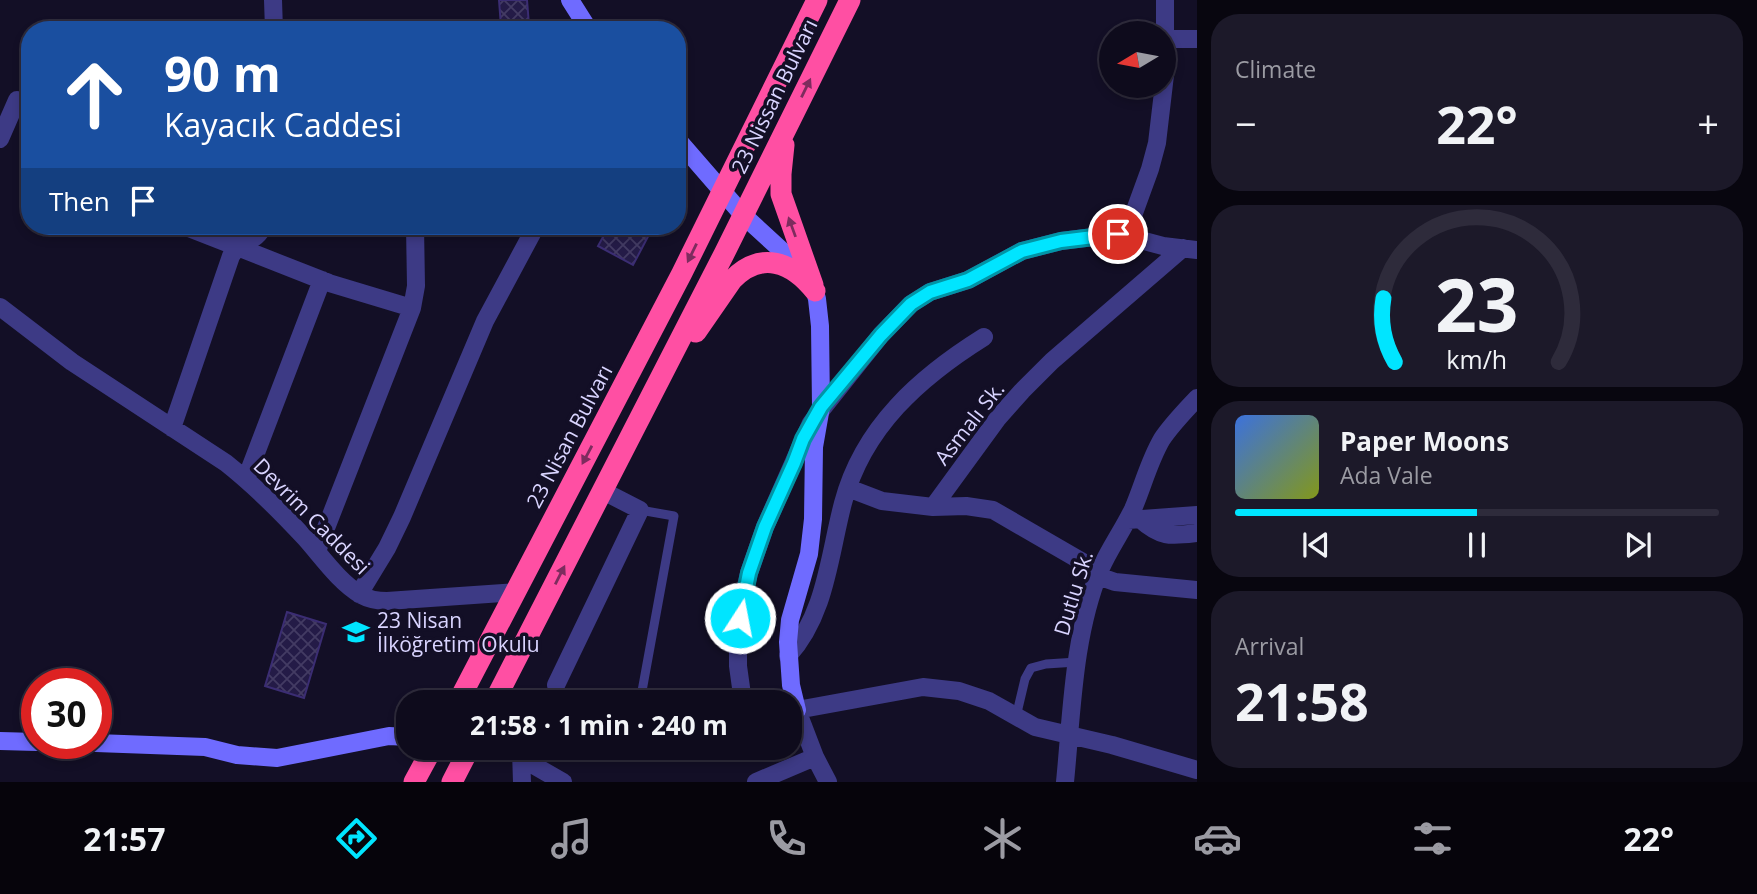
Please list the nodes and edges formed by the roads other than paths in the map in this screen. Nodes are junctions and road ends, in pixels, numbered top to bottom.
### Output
1 (273, 0) edge
2 (570, 0) edge
3 (817, 0) edge
4 (849, 0) edge
5 (1165, 0) edge
6 (274, 21) edge
7 (583, 21) edge
8 (1166, 21) edge
9 (1176, 39) edge
10 (1197, 39) edge
11 (1163, 98) edge
12 (17, 100) dead end
13 (788, 124) junction
14 (0, 139) edge
15 (686, 149) edge
16 (722, 191) junction
17 (743, 215) junction
18 (207, 235) edge
19 (258, 235) edge
20 (415, 235) edge
21 (531, 235) edge
22 (1126, 235) junction
23 (237, 247) junction
24 (1190, 249) edge
25 (322, 281) junction
26 (815, 291) junction
27 (0, 307) edge
28 (412, 308) junction
29 (984, 337) dead end
30 (1197, 398) edge
31 (821, 407) junction
32 (645, 408) junction
33 (172, 428) junction
34 (246, 479) junction
35 (848, 488) junction
36 (603, 491) junction
37 (933, 507) junction
38 (640, 510) junction
39 (1197, 515) edge
40 (1134, 519) junction
41 (1197, 533) edge
42 (317, 551) junction
43 (1099, 574) junction
44 (1197, 590) edge
45 (516, 592) junction
46 (359, 594) junction
47 (788, 656) junction
48 (1077, 662) junction
49 (556, 685) dead end
50 (464, 690) edge
51 (501, 690) edge
52 (642, 690) edge
53 (741, 690) edge
54 (791, 690) edge
55 (802, 703) edge
56 (1016, 717) junction
57 (802, 727) edge
58 (1070, 734) junction
59 (396, 736) edge
60 (0, 741) edge
61 (21, 742) edge
62 (112, 744) edge
63 (815, 757) junction
64 (426, 760) edge
65 (463, 760) edge
66 (521, 760) edge
67 (531, 760) edge
68 (1197, 770) edge
69 (414, 782) edge
70 (452, 782) edge
71 (522, 782) edge
72 (563, 782) edge
73 (757, 782) edge
74 (828, 782) edge
75 (1065, 782) edge

1 - 6 street
2 - 7 street
3 - 16 highway, 23 Nissan Bulvarı
13 -> 4 highway, 23 Nissan Bulvarı
5 - 8 street
9 - 10 street
11 - 22 street
12 - 14 street
13 - 17 highway, 23 Nissan Bulvarı
26 -> 13 highway
15 - 16 street
16 - 17 street
16 -> 45 highway, 23 Nisan Bulvarı
17 - 26 street
17 - 32 highway
18 - 23 street
19 - 23 street
20 - 28 street
21 - 46 street
22 - 24 street
22 - 31 street
23 - 25 street
23 - 33 street
24 - 37 street, Asmalı Sk.
25 - 28 street
25 - 34 street
26 - 31 street
26 - 32 highway
27 - 33 street, Devrim Caddesi
28 - 42 street
29 - 35 street
30 - 40 street, Dutlu Sk.
31 - 47 street
31 - 53 street
32 - 36 highway
33 - 34 street, Devrim Caddesi
34 - 42 street, Devrim Caddesi
35 - 37 street
35 - 47 street
36 - 38 street
51 -> 36 highway
37 - 43 street
38 - 49 street
38 - 52 lane
39 - 40 street
40 - 41 street
40 - 43 street, Dutlu Sk.
42 - 46 street, Devrim Caddesi
43 - 44 street
43 - 48 street, Dutlu Sk.
45 - 46 street, Devrim Caddesi
45 - 50 highway, 23 Nisan Bulvarı
47 - 54 street
48 - 56 lane
48 - 58 street, Dutlu Sk.
55 - 56 street
56 - 58 street
57 - 63 street
58 - 68 street
58 - 75 street, Dutlu Sk.
59 - 62 street
60 - 61 street
63 - 73 street
63 - 74 street
64 - 69 highway
65 - 70 highway
66 - 71 street
67 - 72 street

